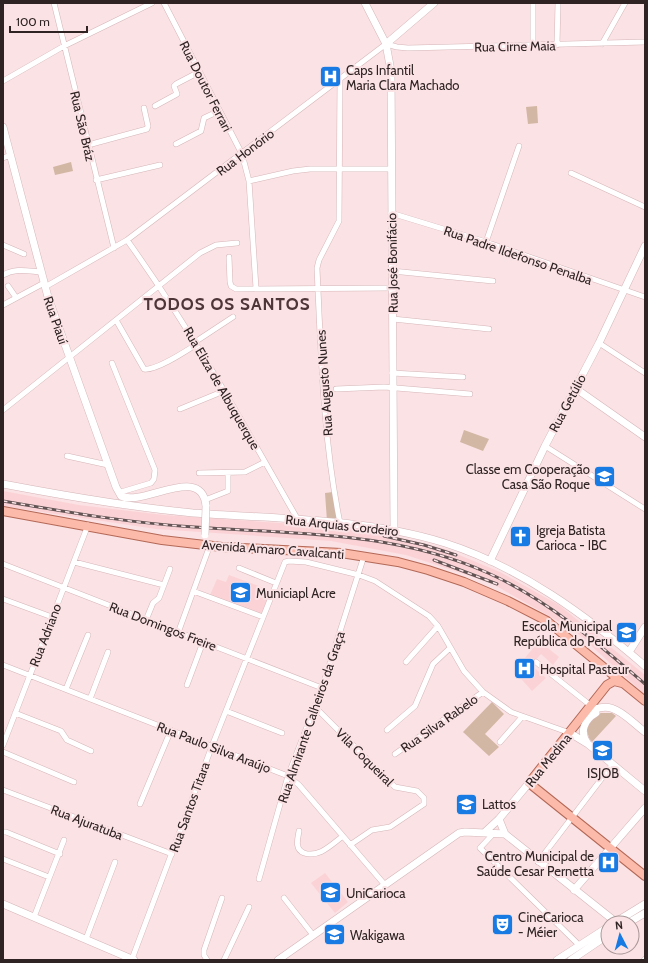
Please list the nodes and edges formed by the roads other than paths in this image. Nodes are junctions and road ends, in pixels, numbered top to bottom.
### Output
1 (54, 3) edge
2 (152, 3) edge
3 (164, 3) edge
4 (365, 3) edge
5 (434, 3) edge
6 (533, 3) edge
7 (558, 3) edge
8 (625, 3) edge
9 (645, 42) edge
10 (386, 44) junction
11 (602, 44) junction
12 (557, 45) junction
13 (64, 46) junction
14 (534, 46) junction
15 (199, 72) junction
16 (340, 80) junction
17 (3, 81) edge
18 (155, 106) dead end
19 (144, 108) dead end
20 (219, 111) junction
21 (3, 127) edge
22 (176, 144) dead end
23 (88, 145) junction
24 (519, 146) dead end
25 (242, 154) junction
26 (3, 158) edge
27 (11, 159) junction
28 (160, 165) dead end
29 (339, 169) junction
30 (392, 169) junction
31 (571, 173) dead end
32 (96, 180) junction
33 (248, 181) junction
34 (645, 207) edge
35 (391, 213) junction
36 (127, 240) junction
37 (486, 242) junction
38 (237, 243) dead end
39 (3, 245) edge
40 (645, 246) edge
41 (114, 248) junction
42 (24, 254) dead end
43 (229, 257) dead end
44 (392, 271) junction
45 (41, 272) junction
46 (3, 275) edge
47 (494, 281) dead end
48 (45, 285) junction
49 (8, 286) dead end
50 (160, 286) junction
51 (256, 288) junction
52 (392, 288) junction
53 (318, 289) junction
54 (624, 290) junction
55 (18, 297) junction
56 (645, 297) edge
57 (3, 306) edge
58 (233, 317) dead end
59 (393, 319) junction
60 (116, 320) junction
61 (489, 329) dead end
62 (196, 343) junction
63 (599, 343) junction
64 (69, 356) junction
65 (112, 363) dead end
66 (392, 372) junction
67 (645, 373) edge
68 (463, 377) dead end
69 (392, 388) junction
70 (575, 388) junction
71 (336, 389) dead end
72 (224, 391) junction
73 (470, 394) dead end
74 (180, 409) dead end
75 (3, 410) edge
76 (645, 437) edge
77 (545, 446) junction
78 (66, 456) dead end
79 (265, 462) junction
80 (108, 465) junction
81 (199, 473) dead end
82 (228, 473) junction
83 (3, 484) edge
84 (121, 494) junction
85 (133, 498) junction
86 (206, 503) junction
87 (113, 504) junction
88 (150, 508) junction
89 (645, 509) edge
90 (3, 511) edge
91 (298, 520) junction
92 (340, 523) junction
93 (88, 525) junction
94 (394, 529) junction
95 (207, 545) junction
96 (364, 556) junction
97 (490, 561) junction
98 (74, 562) junction
99 (3, 564) edge
100 (283, 565) joint
101 (239, 568) dead end
102 (170, 569) dead end
103 (359, 575) junction
104 (276, 583) junction
105 (164, 585) junction
106 (64, 587) junction
107 (193, 591) junction
108 (3, 599) edge
109 (535, 616) junction
110 (52, 617) junction
111 (263, 617) junction
112 (146, 620) junction
113 (438, 626) junction
114 (645, 627) edge
115 (178, 633) junction
116 (88, 635) dead end
117 (556, 635) junction
118 (202, 642) junction
119 (576, 644) junction
120 (450, 648) junction
121 (108, 652) dead end
122 (629, 652) junction
123 (586, 653) junction
124 (247, 658) junction
125 (406, 662) dead end
126 (536, 662) dead end
127 (601, 664) junction
128 (3, 665) edge
129 (645, 666) edge
130 (30, 676) junction
131 (187, 685) dead end
132 (607, 685) junction
133 (627, 685) junction
134 (322, 688) junction
135 (66, 689) junction
136 (483, 692) junction
137 (90, 699) junction
138 (645, 701) edge
139 (590, 705) junction
140 (315, 707) junction
141 (606, 708) junction
142 (226, 711) junction
143 (15, 713) junction
144 (522, 717) junction
145 (580, 719) junction
146 (171, 730) junction
147 (387, 730) dead end
148 (570, 732) junction
149 (645, 732) edge
150 (282, 733) dead end
151 (5, 736) edge
152 (500, 742) dead end
153 (588, 744) junction
154 (3, 745) edge
155 (212, 746) junction
156 (91, 751) dead end
157 (3, 752) edge
158 (396, 754) dead end
159 (612, 765) junction
160 (288, 776) junction
161 (74, 782) dead end
162 (529, 783) junction
163 (3, 790) edge
164 (645, 791) edge
165 (140, 804) dead end
166 (645, 808) edge
167 (574, 818) junction
168 (499, 819) junction
169 (299, 831) dead end
170 (3, 832) edge
171 (485, 832) junction
172 (494, 833) junction
173 (505, 834) junction
174 (343, 836) junction
175 (64, 840) dead end
176 (350, 845) junction
177 (608, 848) junction
178 (60, 854) junction
179 (172, 854) junction
180 (3, 859) edge
181 (116, 862) dead end
182 (538, 862) junction
183 (645, 876) edge
184 (49, 877) junction
185 (259, 878) dead end
186 (385, 885) junction
187 (574, 890) junction
188 (222, 898) dead end
189 (284, 898) dead end
190 (3, 904) edge
191 (645, 904) edge
192 (248, 907) dead end
193 (606, 915) edge
194 (628, 915) edge
195 (34, 917) junction
196 (600, 932) edge
197 (313, 935) junction
198 (86, 939) junction
199 (600, 940) edge
200 (579, 946) junction
201 (133, 959) edge
202 (208, 960) edge
203 (224, 960) edge
204 (278, 960) edge
205 (557, 960) edge
206 (571, 960) edge

1 - 13 street, Rua São Bráz
2 - 13 street
3 - 15 street, Rua Doutor Ferrari
4 - 10 street, Rua José Bonifácio
5 - 10 street, Rua Honório
6 - 14 street
7 - 12 street
8 - 11 street
9 - 11 street, Rua Cirne Maia
10 - 14 street, Rua Cirne Maia
10 - 16 street, Rua Honório
10 - 30 street, Rua José Bonifácio
11 - 12 street, Rua Cirne Maia
12 - 14 street, Rua Cirne Maia
13 - 17 street
13 - 23 street, Rua São Bráz
15 - 18 street
15 - 20 street, Rua Doutor Ferrari
16 - 25 street, Rua Honório
16 - 29 street, Rua Augusto Nunes
19 - 23 street
20 - 22 street
20 - 25 street, Rua Doutor Ferrari
21 - 27 street, Rua Piauí
23 - 32 street, Rua São Bráz
24 - 37 street
25 - 33 street, Rua Doutor Ferrari
25 - 36 street, Rua Honório
26 - 27 street
27 - 45 street, Rua Piauí
28 - 32 street
29 - 30 street
29 - 33 street
29 - 53 street, Rua Augusto Nunes
30 - 35 street, Rua José Bonifácio
31 - 34 street
32 - 41 street, Rua São Bráz
33 - 51 street, Rua Doutor Ferrari
35 - 37 street, Rua Padre Ildefonso Penalba
35 - 44 street, Rua José Bonifácio
36 - 41 street, Rua Honório
36 - 50 street, Rua Eliza de Albuquerque
37 - 54 street, Rua Padre Ildefonso Penalba
38 - 50 street
39 - 42 street
40 - 54 street, Rua Getúlio
41 - 48 street, Rua Honório
43 - 51 street
44 - 47 street
44 - 52 street, Rua José Bonifácio
45 - 46 street
45 - 48 street, Rua Piauí
48 - 55 street, Rua Honório
48 - 64 street, Rua Piauí
49 - 55 street
50 - 60 street
50 - 62 street, Rua Eliza de Albuquerque
51 - 53 street
52 - 53 street
52 - 59 street, Rua José Bonifácio
53 - 92 street, Rua Augusto Nunes
54 - 56 street, Rua Padre Ildefonso Penalba
54 - 63 street, Rua Getúlio
55 - 57 street, Rua Honório
58 - 62 street
59 - 61 street
59 - 66 street, Rua José Bonifácio
60 - 62 street
60 - 64 street
62 - 72 street, Rua Eliza de Albuquerque
63 - 67 street
63 - 70 street, Rua Getúlio
64 - 75 street
64 - 80 street, Rua Piauí
65 - 84 street
66 - 68 street
66 - 69 street, Rua José Bonifácio
69 - 71 street
69 - 73 street
69 - 94 street, Rua José Bonifácio
70 - 76 street
70 - 77 street, Rua Getúlio
72 - 74 street
72 - 79 street, Rua Eliza de Albuquerque
77 - 89 street
77 - 97 street, Rua Getúlio
78 - 80 street
79 - 82 street
79 - 91 street, Rua Eliza de Albuquerque
80 - 84 street, Rua Piauí
81 - 82 street
82 - 86 street
83 - 87 street, Rua Arquias Cordeiro
84 - 85 street
84 - 87 street
85 - 86 street
85 - 88 street
86 - 95 street, bridge
87 - 88 street, Rua Arquias Cordeiro
88 - 91 street, Rua Arquias Cordeiro
90 - 93 main road, Avenida Amaro Cavalcanti
91 - 92 street, Rua Arquias Cordeiro
92 - 94 street, Rua Arquias Cordeiro
93 - 95 main road, Avenida Amaro Cavalcanti
93 - 98 street, Rua Adriano
94 - 97 street, Rua Arquias Cordeiro
95 - 96 main road, Avenida Amaro Cavalcanti
95 - 107 street
96 - 103 street, Rua Almirante Calheiros da Graça
96 - 109 main road, Avenida Amaro Cavalcanti
97 - 122 street, Rua Arquias Cordeiro
98 - 105 street
98 - 106 street, Rua Adriano
99 - 106 street, Rua Domingos Freire
100 - 103 street, Rua Silva Rabelo
100 - 104 street, Rua Santos Titara
101 - 104 street
102 - 105 street
103 - 113 street, Rua Silva Rabelo
103 - 134 street, Rua Almirante Calheiros da Graça
104 - 111 street, Rua Santos Titara
105 - 112 street
106 - 110 street, Rua Adriano
106 - 112 street, Rua Domingos Freire
107 - 111 street
107 - 115 street
108 - 110 street
109 - 117 main road, Avenida Amaro Cavalcanti
109 - 119 main road, Avenida Amaro Cavalcanti
110 - 130 street, Rua Adriano
111 - 124 street, Rua Santos Titara
112 - 115 street, Rua Domingos Freire
113 - 120 street, Rua Silva Rabelo
113 - 125 street
114 - 122 street
115 - 118 street, Rua Domingos Freire
116 - 135 street
117 - 119 main road
117 - 123 main road, Avenida Amaro Cavalcanti
118 - 124 street, Rua Domingos Freire
118 - 131 street
119 - 123 main road, Avenida Amaro Cavalcanti
120 - 136 street, Rua Silva Rabelo
120 - 147 street
121 - 137 street
122 - 129 street, Rua Arquias Cordeiro
123 - 127 main road, Avenida Amaro Cavalcanti
124 - 134 street, Rua Domingos Freire
124 - 142 street, Rua Santos Titara
126 - 139 street
127 - 132 main road
127 - 133 main road, Avenida Amaro Cavalcanti
128 - 130 street, Rua Paulo Silva Araújo
130 - 135 street, Rua Paulo Silva Araújo
130 - 143 street, Rua Adriano
132 - 133 main road
132 - 139 main road, Rua Medina
133 - 138 main road, Avenida Amaro Cavalcanti
134 - 140 street, Rua Almirante Calheiros da Graça
135 - 137 street, Rua Paulo Silva Araújo
136 - 144 street, Rua Silva Rabelo
136 - 158 street, Rua Silva Rabelo
137 - 146 street, Rua Paulo Silva Araújo
139 - 145 main road, Rua Medina
140 - 160 street, Rua Almirante Calheiros da Graça
140 - 176 street, Vila Coqueiral
141 - 145 street
141 - 149 street
141 - 153 street
142 - 150 street
142 - 155 street, Rua Santos Titara
143 - 151 street, Rua Adriano
143 - 156 street
144 - 148 street, Rua Silva Rabelo
144 - 152 street
145 - 148 main road, Rua Medina
146 - 155 street, Rua Paulo Silva Araújo
146 - 165 street
148 - 153 street, Rua Silva Rabelo
148 - 162 main road, Rua Medina
151 - 154 street, Rua Adriano
153 - 159 street, Rua Silva Rabelo
155 - 160 street, Rua Paulo Silva Araújo
155 - 179 street, Rua Santos Titara
157 - 161 street
159 - 164 street, Rua Silva Rabelo
159 - 167 street
160 - 174 street, Rua Paulo Silva Araújo
160 - 185 street, Rua Almirante Calheiros da Graça
162 - 167 main road
162 - 168 street, Rua Medina
163 - 179 street, Rua Ajuratuba
166 - 177 street
167 - 177 main road
167 - 182 street
168 - 171 street, Rua Medina
168 - 173 street
169 - 174 street
170 - 178 street
171 - 172 street
171 - 186 street
172 - 173 street
172 - 200 street
173 - 182 street
174 - 176 street, Rua Paulo Silva Araújo
175 - 178 street
176 - 186 street, Rua Paulo Silva Araújo
177 - 183 main road
177 - 187 street
178 - 184 street
179 - 201 street, Rua Santos Titara
180 - 184 street
181 - 198 street
182 - 187 street
184 - 195 street
186 - 197 street
187 - 193 street
188 - 202 street
189 - 197 street
190 - 195 street
191 - 194 street
192 - 203 street
195 - 198 street
196 - 200 street
197 - 204 street
198 - 201 street
199 - 206 street
200 - 205 street

